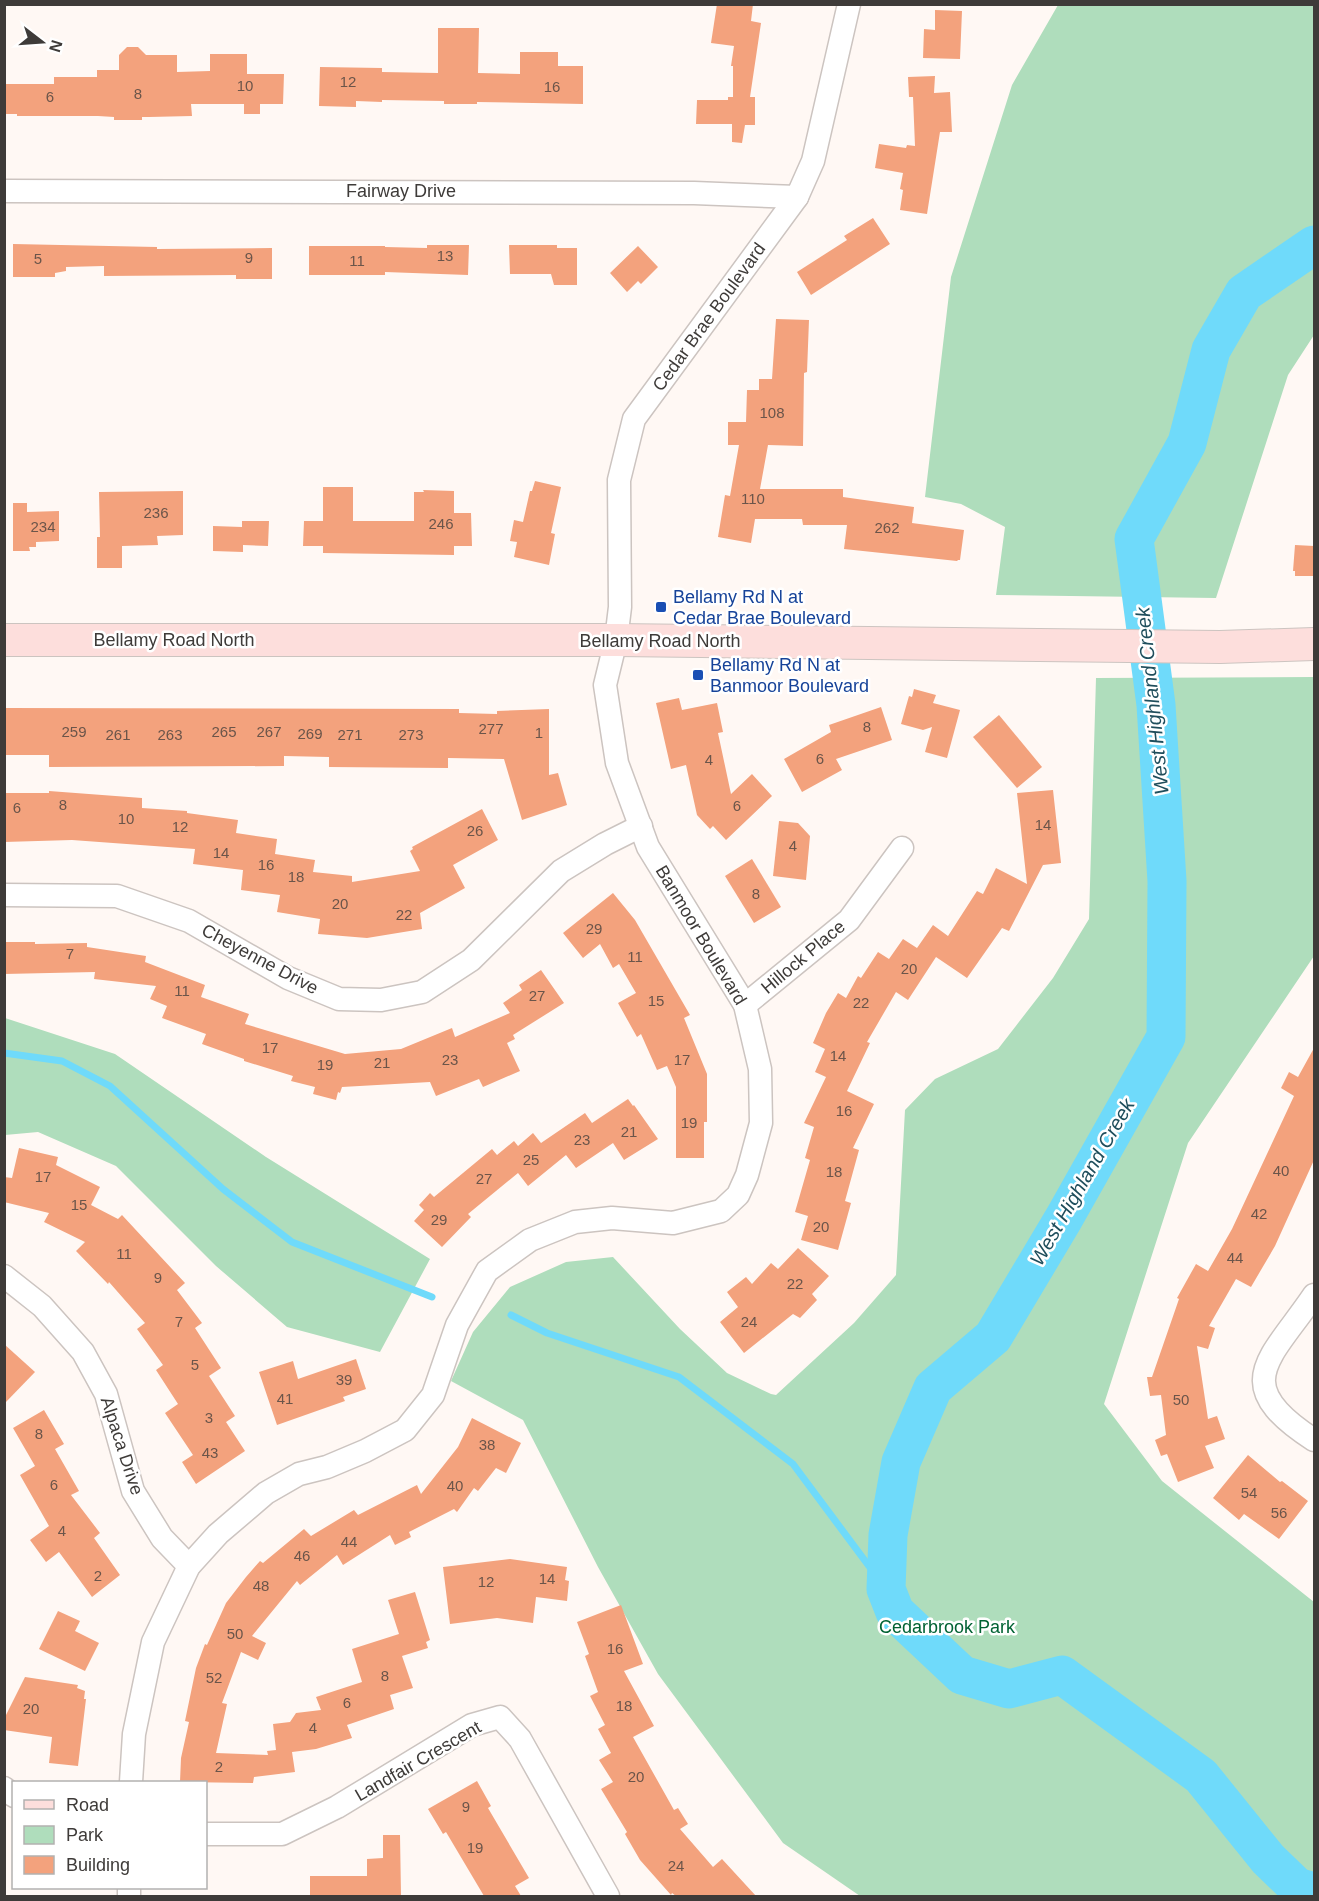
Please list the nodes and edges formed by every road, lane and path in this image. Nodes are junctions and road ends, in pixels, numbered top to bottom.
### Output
1 (849, 4) edge
2 (4, 191) edge
3 (797, 197) junction
4 (4, 640) edge
5 (616, 640) junction
6 (1314, 644) edge
7 (641, 826) junction
8 (902, 848) dead end
9 (4, 895) edge
10 (745, 1005) junction
11 (4, 1276) edge
12 (1314, 1295) edge
13 (1314, 1440) edge
14 (189, 1566) junction
15 (130, 1781) edge
16 (207, 1834) edge
17 (608, 1896) edge

1 - 3 street, Cedar Brae Boulevard
2 - 3 street, Fairway Drive
3 - 5 street, Cedar Brae Boulevard
4 - 5 street, Bellamy Road North
5 - 6 street, Bellamy Road North
5 - 7 street, Banmoor Boulevard
7 - 9 street, Cheyenne Drive
7 - 10 street, Banmoor Boulevard
8 - 10 street, Hillock Place
10 - 14 street, Banmoor Boulevard
11 - 14 street, Alpaca Drive
12 - 13 street
14 - 15 street, Banmoor Boulevard
16 - 17 street, Landfair Crescent

